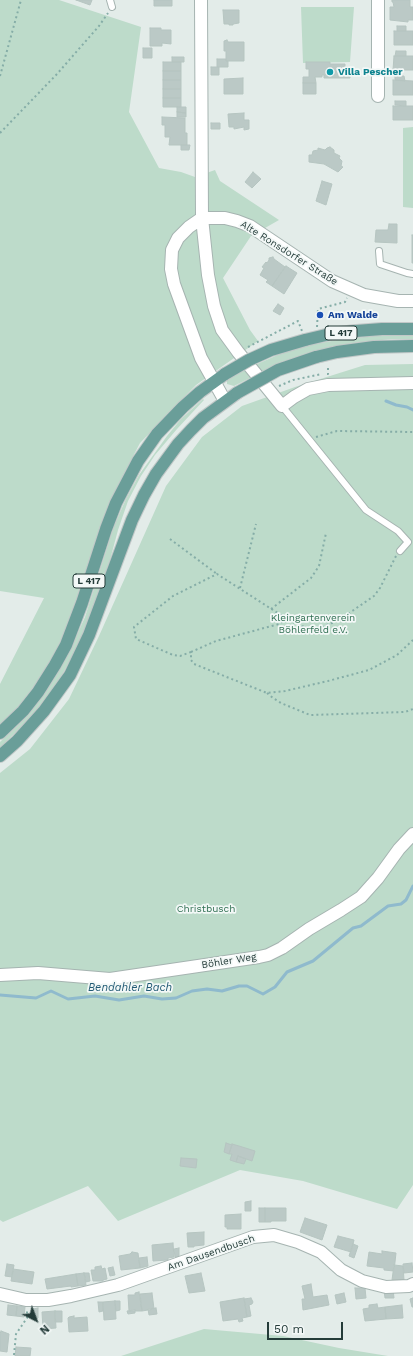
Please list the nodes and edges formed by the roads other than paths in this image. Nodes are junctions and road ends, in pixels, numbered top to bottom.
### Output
1 (110, 0) edge
2 (201, 0) edge
3 (378, 0) edge
4 (112, 7) road end
5 (378, 96) dead end
6 (202, 218) junction
7 (380, 251) dead end
8 (413, 274) edge
9 (413, 301) edge
10 (413, 329) edge
11 (413, 346) edge
12 (214, 382) junction
13 (413, 383) edge
14 (225, 401) junction
15 (282, 406) junction
16 (400, 551) road end
17 (0, 733) edge
18 (0, 756) edge
19 (413, 834) edge
20 (0, 975) edge
21 (413, 1284) edge
22 (0, 1294) edge

1 - 4 lane
2 - 6 street
3 - 5 street
6 - 9 street, Alte Ronsdorfer Straße
6 - 12 street
6 - 15 street
7 - 8 lane
10 - 12 main road, L 417, bridge
11 - 14 main road, L 417, bridge
12 - 14 street
12 - 17 main road, L 417
13 - 15 street
14 - 18 main road, L 417
15 - 16 lane
19 - 20 street, Böhler Weg
21 - 22 street, Am Dausendbusch

